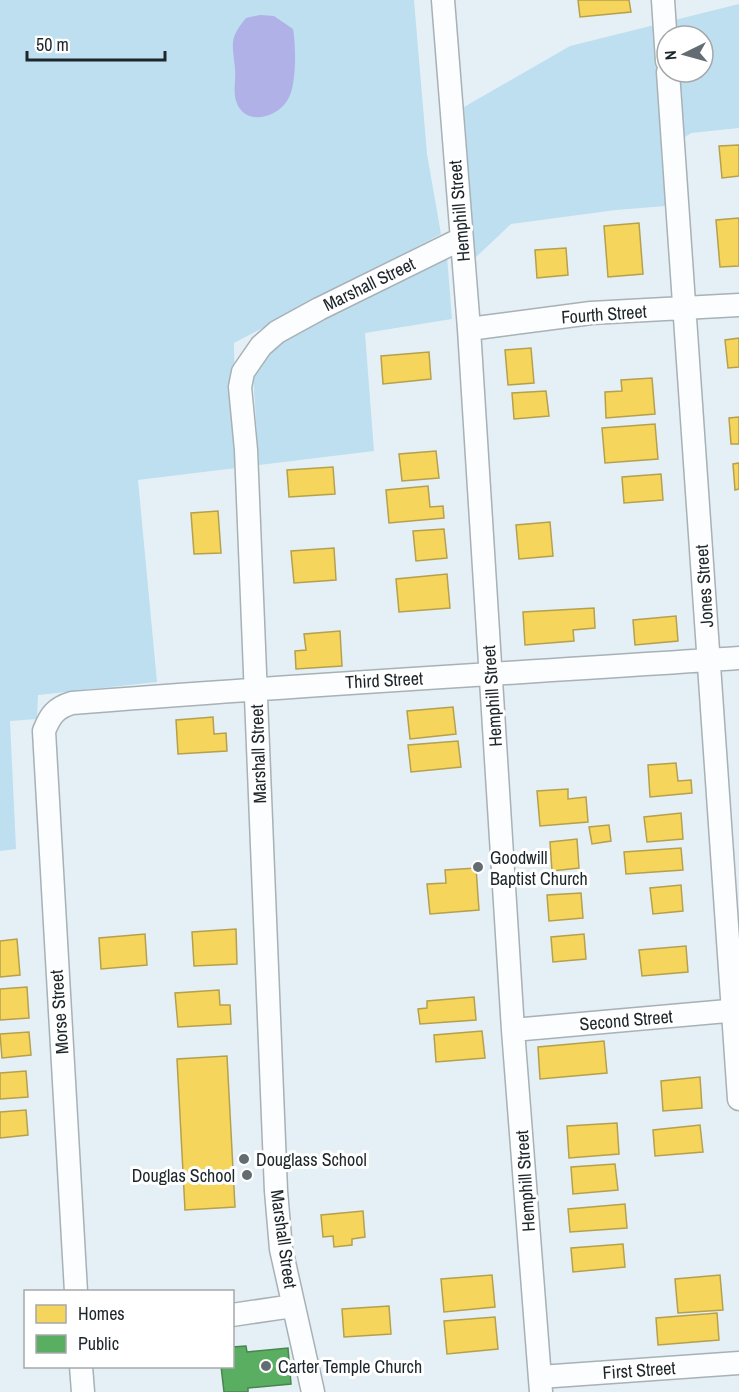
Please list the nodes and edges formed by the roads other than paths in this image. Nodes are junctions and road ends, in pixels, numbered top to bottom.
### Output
1 (442, 0) edge
2 (663, 0) edge
3 (665, 24) edge
4 (669, 84) edge
5 (461, 239) junction
6 (739, 304) edge
7 (684, 309) junction
8 (469, 329) junction
9 (739, 658) edge
10 (709, 660) junction
11 (491, 676) junction
12 (255, 688) junction
13 (44, 731) joint
14 (736, 1010) edge
15 (513, 1030) junction
16 (739, 1099) edge
17 (76, 1290) edge
18 (293, 1306) junction
19 (234, 1315) edge
20 (739, 1363) edge
21 (81, 1368) edge
22 (541, 1384) edge
23 (83, 1392) edge
24 (313, 1392) edge

1 - 5 street, Hemphill Street
2 - 3 street
4 - 7 street, Jones Street
5 - 8 street, Hemphill Street
5 - 12 street, Marshall Street
6 - 7 street, Fourth Street
7 - 8 street, Fourth Street
7 - 10 street, Jones Street
8 - 11 street, Hemphill Street
9 - 10 street, Third Street
10 - 11 street, Third Street
10 - 14 street, Jones Street
11 - 12 street, Third Street
11 - 15 street, Hemphill Street
12 - 13 street, Third Street
12 - 18 street, Marshall Street
13 - 17 street, Morse Street
14 - 15 street, Second Street
14 - 16 street, Jones Street
15 - 22 street, Hemphill Street
18 - 19 street
18 - 24 street, Marshall Street
20 - 22 street, First Street
21 - 23 street

